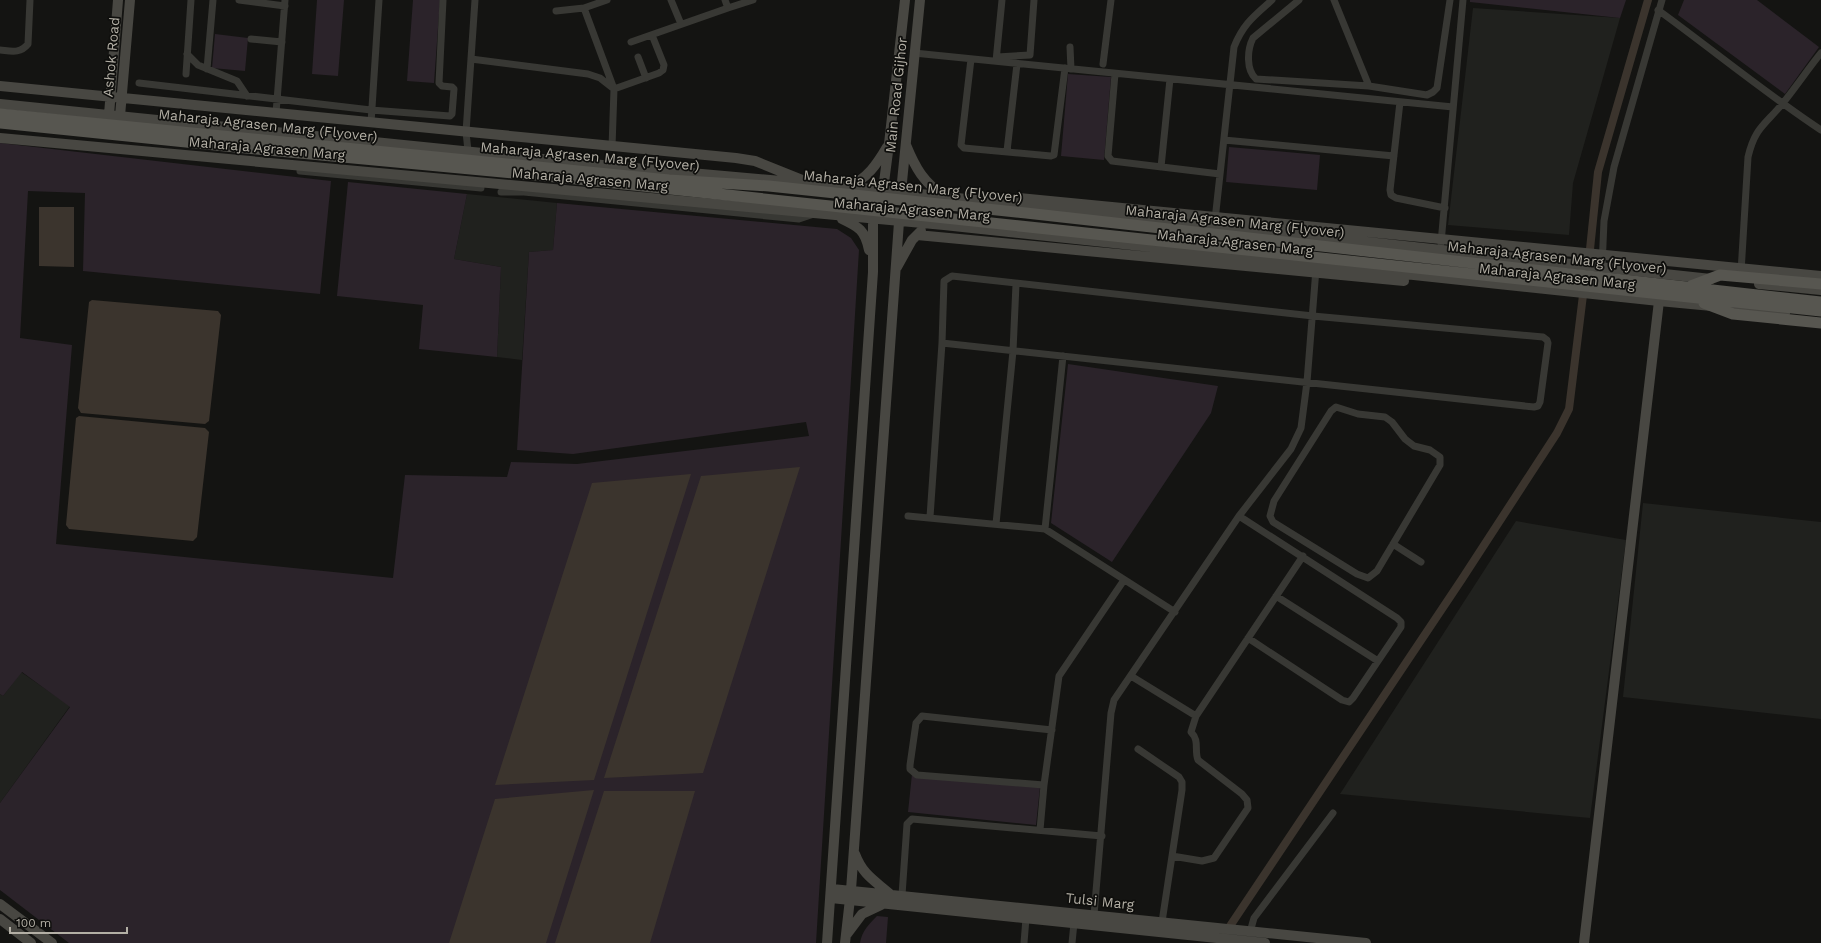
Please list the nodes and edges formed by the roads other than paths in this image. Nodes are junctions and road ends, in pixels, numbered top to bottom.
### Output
1 (30, 0) edge
2 (118, 0) edge
3 (130, 0) edge
4 (191, 0) edge
5 (213, 0) edge
6 (239, 0) edge
7 (379, 0) edge
8 (443, 0) edge
9 (475, 0) edge
10 (607, 0) edge
11 (670, 0) edge
12 (726, 0) edge
13 (753, 0) edge
14 (905, 0) edge
15 (920, 0) edge
16 (1002, 0) edge
17 (1034, 0) edge
18 (1111, 0) edge
19 (1272, 0) edge
20 (1299, 0) edge
21 (1334, 0) edge
22 (1450, 0) edge
23 (1463, 0) edge
24 (1662, 0) edge
25 (285, 3) edge
26 (584, 8) junction
27 (728, 8) junction
28 (1658, 10) junction
29 (556, 11) dead end
30 (681, 24) junction
31 (652, 35) junction
32 (251, 39) dead end
33 (282, 42) junction
34 (631, 42) dead end
35 (1070, 46) dead end
36 (0, 50) edge
37 (914, 53) junction
38 (1821, 53) edge
39 (187, 54) junction
40 (638, 57) dead end
41 (471, 59) junction
42 (971, 59) junction
43 (997, 59) junction
44 (1017, 64) junction
45 (1103, 64) dead end
46 (207, 69) junction
47 (1068, 69) junction
48 (186, 74) dead end
49 (1115, 74) junction
50 (646, 78) junction
51 (1170, 79) junction
52 (139, 83) dead end
53 (1230, 85) junction
54 (0, 86) edge
55 (1369, 86) junction
56 (614, 88) junction
57 (247, 96) junction
58 (111, 97) junction
59 (122, 98) junction
60 (278, 99) junction
61 (1400, 102) junction
62 (0, 104) edge
63 (1782, 104) junction
64 (1453, 107) junction
65 (371, 110) junction
66 (276, 113) junction
67 (0, 114) edge
68 (108, 115) junction
69 (120, 116) junction
70 (0, 123) edge
71 (371, 123) junction
72 (1821, 130) edge
73 (466, 132) junction
74 (0, 139) edge
75 (1224, 140) junction
76 (373, 142) junction
77 (905, 143) junction
78 (889, 144) junction
79 (612, 147) junction
80 (468, 151) junction
81 (1008, 151) junction
82 (1394, 156) junction
83 (608, 166) junction
84 (1161, 167) junction
85 (369, 172) junction
86 (1220, 174) junction
87 (813, 184) junction
88 (847, 187) junction
89 (481, 188) dead end
90 (934, 189) junction
91 (883, 190) junction
92 (501, 192) dead end
93 (901, 192) junction
94 (604, 195) junction
95 (948, 197) junction
96 (1445, 208) junction
97 (816, 214) junction
98 (1096, 214) junction
99 (835, 215) junction
100 (872, 219) junction
101 (899, 222) junction
102 (1215, 222) junction
103 (944, 225) junction
104 (917, 235) junction
105 (1442, 240) junction
106 (1095, 241) junction
107 (1383, 244) junction
108 (1440, 250) junction
109 (1603, 255) junction
110 (873, 266) junction
111 (1601, 267) junction
112 (1316, 268) junction
113 (1742, 268) junction
114 (1380, 271) junction
115 (894, 274) junction
116 (1821, 276) edge
117 (1741, 282) junction
118 (1016, 284) junction
119 (1821, 284) edge
120 (1551, 289) junction
121 (1821, 290) edge
122 (1688, 292) junction
123 (1659, 301) junction
124 (1821, 302) edge
125 (1821, 311) edge
126 (1313, 316) junction
127 (1821, 316) edge
128 (1821, 322) edge
129 (942, 343) junction
130 (1013, 351) junction
131 (1063, 356) junction
132 (1307, 382) junction
133 (1291, 448) junction
134 (1304, 455) junction
135 (908, 516) dead end
136 (1239, 516) junction
137 (930, 517) junction
138 (996, 524) junction
139 (1045, 529) junction
140 (1393, 544) junction
141 (1303, 556) junction
142 (1421, 562) dead end
143 (1124, 580) junction
144 (1276, 596) junction
145 (1175, 612) junction
146 (1248, 638) junction
147 (1378, 661) junction
148 (1131, 676) junction
149 (1196, 716) junction
150 (1052, 730) junction
151 (1138, 749) dead end
152 (1044, 786) junction
153 (1333, 813) dead end
154 (1040, 830) junction
155 (1102, 836) junction
156 (854, 850) junction
157 (1172, 856) junction
158 (831, 894) junction
159 (890, 894) junction
160 (850, 895) junction
161 (902, 895) junction
162 (0, 904) edge
163 (883, 904) junction
164 (1094, 915) junction
165 (1026, 918) junction
166 (0, 920) edge
167 (1162, 922) junction
168 (1074, 923) junction
169 (1245, 935) junction
170 (845, 939) edge
171 (31, 943) edge
172 (52, 943) edge
173 (827, 943) edge
174 (1024, 943) edge
175 (1072, 943) edge
176 (1265, 943) edge
177 (1366, 943) edge
178 (1584, 943) edge

1 - 36 street
2 - 58 street, Ashok Road
3 - 59 street, Ashok Road
4 - 39 street
5 - 46 street
6 - 25 street
7 - 65 street
8 - 65 street
9 - 41 street
10 - 26 street
11 - 30 street
12 - 27 street
13 - 27 street
14 - 78 street, Main Road Gijhor
15 - 37 street, Main Road Gijhor
16 - 43 street
17 - 43 street
18 - 45 street
19 - 53 street
20 - 55 street
21 - 55 street
22 - 55 street
23 - 64 street
24 - 28 street
25 - 33 street
26 - 29 street
26 - 56 street
27 - 30 street
28 - 63 street
28 - 109 street
30 - 31 street
31 - 34 street
31 - 50 street
32 - 33 street
33 - 60 street
35 - 47 street
37 - 42 street
37 - 77 street, Main Road Gijhor
38 - 63 street
39 - 46 street
39 - 48 street
40 - 50 street
41 - 56 street
41 - 73 street
42 - 43 street
42 - 81 street
43 - 44 street
44 - 47 street
44 - 81 street
46 - 57 street
47 - 49 street
47 - 81 street
49 - 51 street
49 - 84 street
50 - 56 street
51 - 53 street
51 - 84 street
52 - 57 street
53 - 61 street
53 - 75 street
54 - 58 street
56 - 79 street
57 - 60 street
58 - 59 street
58 - 68 street, Ashok Road
59 - 66 street
59 - 69 street, Ashok Road
60 - 65 street
60 - 66 street
61 - 64 street
61 - 82 street
62 - 68 street, Maharaja Agrasen Marg
63 - 72 street
63 - 113 street
64 - 96 street
65 - 71 street
66 - 71 street
67 - 122 main road, Maharaja Agrasen Marg (Flyover), bridge
68 - 69 street, Maharaja Agrasen Marg
69 - 76 street, Maharaja Agrasen Marg
70 - 122 main road, Maharaja Agrasen Marg (Flyover), bridge
71 - 73 street
73 - 79 street
73 - 80 street
74 - 85 street, Maharaja Agrasen Marg
74 - 89 street
75 - 82 street
75 - 86 street
76 - 80 street, Maharaja Agrasen Marg
76 - 85 street
77 - 90 street
77 - 93 street, Main Road Gijhor
78 - 88 street
78 - 91 street, Main Road Gijhor
79 - 87 street
80 - 83 street, Maharaja Agrasen Marg
82 - 96 street
83 - 87 street, Maharaja Agrasen Marg
83 - 94 street
84 - 86 street
85 - 94 street, Maharaja Agrasen Marg
86 - 102 street
87 - 88 street, Maharaja Agrasen Marg
88 - 91 street, Maharaja Agrasen Marg
90 - 95 street
90 - 102 street
91 - 93 street, Maharaja Agrasen Marg
92 - 97 street
93 - 95 street, Maharaja Agrasen Marg
94 - 97 street, Maharaja Agrasen Marg
95 - 98 street, Maharaja Agrasen Marg
96 - 105 street
97 - 99 street, Maharaja Agrasen Marg
98 - 102 street, Maharaja Agrasen Marg
98 - 106 street
99 - 100 street, Maharaja Agrasen Marg
99 - 110 street
100 - 101 street, Maharaja Agrasen Marg
100 - 110 street
101 - 103 street, Maharaja Agrasen Marg
101 - 115 street
102 - 105 street
102 - 107 street, Maharaja Agrasen Marg
103 - 104 street
103 - 106 street, Maharaja Agrasen Marg
104 - 112 street
104 - 115 street
105 - 108 street
105 - 109 street
106 - 112 street, Maharaja Agrasen Marg
107 - 108 street, Maharaja Agrasen Marg
107 - 114 street
108 - 111 street, Maharaja Agrasen Marg
109 - 111 street
109 - 113 street
110 - 158 street
111 - 117 street, Maharaja Agrasen Marg
112 - 114 street, Maharaja Agrasen Marg
112 - 120 street
112 - 126 street
113 - 116 street
113 - 117 street
114 - 120 street, Maharaja Agrasen Marg
115 - 156 street
117 - 121 street, Maharaja Agrasen Marg
118 - 126 street
118 - 129 street
118 - 130 street
119 - 122 main road, bridge
120 - 123 street, Maharaja Agrasen Marg
122 - 124 main road, Maharaja Agrasen Marg (Flyover), bridge
122 - 125 main road, Maharaja Agrasen Marg (Flyover), bridge
122 - 128 main road, bridge
123 - 127 street, Maharaja Agrasen Marg
123 - 178 street
126 - 132 street
126 - 132 street
129 - 130 street
129 - 137 street
130 - 131 street
130 - 138 street
131 - 132 street
131 - 139 street
132 - 133 street
133 - 134 street
133 - 136 street
134 - 140 street
134 - 140 street
135 - 137 street
136 - 141 street
136 - 145 street
137 - 138 street
138 - 139 street
139 - 143 street
140 - 142 street
141 - 144 street
141 - 147 street
143 - 145 street
143 - 150 street
144 - 146 street
144 - 147 street
145 - 148 street
146 - 147 street
146 - 149 street
148 - 149 street
148 - 155 street
149 - 157 street
150 - 152 street
150 - 152 street
151 - 157 street
152 - 154 street
153 - 169 street
154 - 155 street
154 - 161 street
155 - 164 street
156 - 159 street
156 - 160 street
157 - 167 street
158 - 160 street, Tulsi Marg
158 - 173 street
159 - 160 street, Tulsi Marg
159 - 161 street, Tulsi Marg
160 - 163 street, Tulsi Marg
160 - 170 street
161 - 164 street, Tulsi Marg
162 - 172 street
163 - 165 street, Tulsi Marg
163 - 170 street
164 - 167 street, Tulsi Marg
165 - 168 street, Tulsi Marg
165 - 174 street
166 - 171 street
167 - 169 street, Tulsi Marg
168 - 169 street, Tulsi Marg
168 - 175 street
169 - 176 street, Tulsi Marg
169 - 177 street, Tulsi Marg

